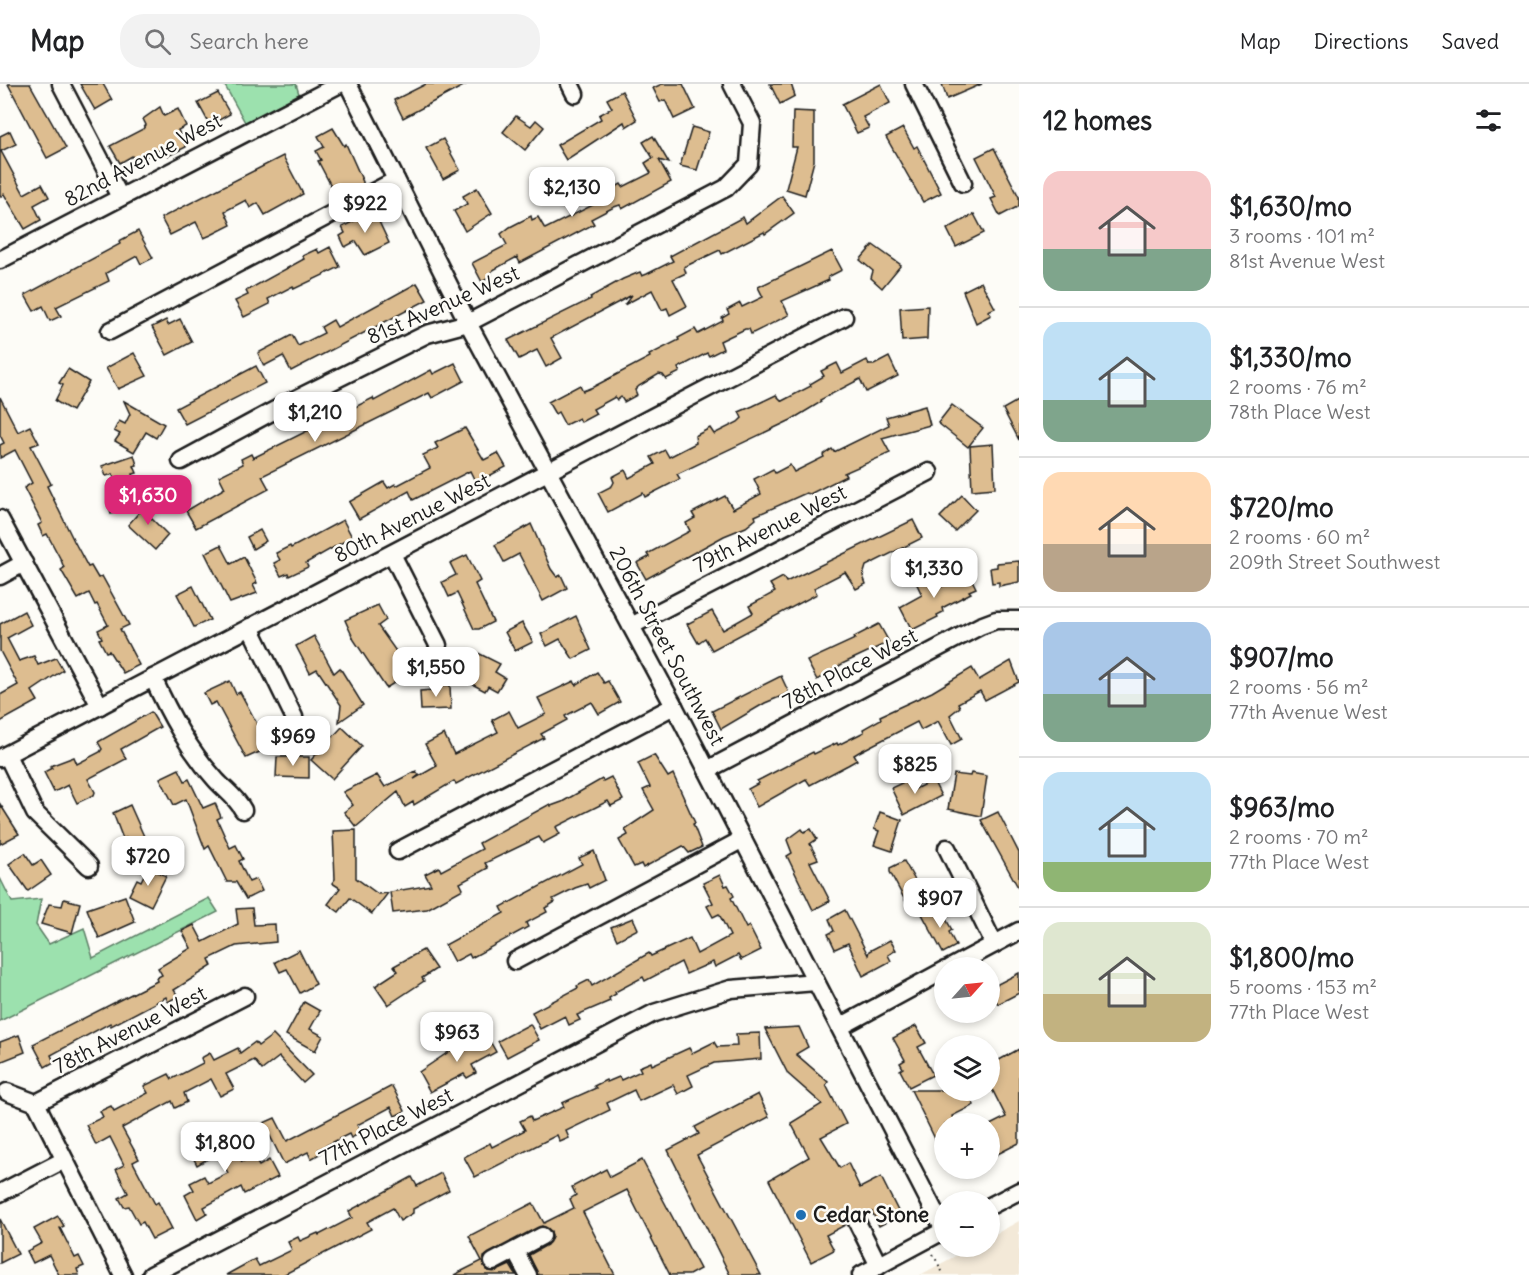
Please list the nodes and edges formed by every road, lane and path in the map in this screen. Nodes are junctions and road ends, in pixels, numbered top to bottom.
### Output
1 (61, 84) edge
2 (340, 84) edge
3 (348, 84) edge
4 (732, 84) edge
5 (914, 84) edge
6 (396, 180) junction
7 (963, 183) dead end
8 (120, 197) junction
9 (0, 260) edge
10 (844, 317) dead end
11 (468, 323) junction
12 (110, 332) dead end
13 (181, 461) dead end
14 (929, 471) dead end
15 (549, 473) junction
16 (0, 519) edge
17 (392, 554) junction
18 (24, 563) junction
19 (0, 576) edge
20 (1018, 620) edge
21 (631, 626) junction
22 (250, 627) junction
23 (438, 645) dead end
24 (153, 678) junction
25 (100, 706) junction
26 (674, 706) junction
27 (294, 717) dead end
28 (3, 757) edge
29 (707, 770) junction
30 (243, 810) dead end
31 (742, 839) junction
32 (948, 848) dead end
33 (398, 851) dead end
34 (89, 866) dead end
35 (1019, 931) edge
36 (994, 944) junction
37 (970, 957) edge
38 (516, 961) dead end
39 (934, 976) edge
40 (816, 982) junction
41 (245, 996) dead end
42 (840, 1027) junction
43 (7, 1092) dead end
44 (36, 1103) junction
45 (64, 1160) junction
46 (1019, 1191) edge
47 (0, 1193) edge
48 (1000, 1201) edge
49 (934, 1209) edge
50 (857, 1222) dead end
51 (542, 1236) dead end
52 (934, 1236) edge
53 (515, 1251) junction
54 (932, 1253) dead end
55 (493, 1262) dead end
56 (879, 1266) junction
57 (123, 1275) edge
58 (151, 1275) edge
59 (528, 1275) edge
60 (861, 1275) edge
61 (944, 1275) edge

1 - 8 street
2 - 8 street, 82nd Avenue West
3 - 6 street, 206th Street Southwest
4 - 11 street, 81st Avenue West
5 - 7 street
6 - 11 street, 206th Street Southwest
6 - 12 street
8 - 9 street, 82nd Avenue West
10 - 15 street, 80th Avenue West
11 - 13 street, 81st Avenue West
11 - 15 street, 206th Street Southwest
14 - 21 street, 79th Avenue West
15 - 17 street, 80th Avenue West
15 - 21 street, 206th Street Southwest
16 - 18 street
17 - 22 street, 80th Avenue West
17 - 23 street
18 - 19 street
18 - 25 street
20 - 29 street, 78th Place West
21 - 26 street, 206th Street Southwest
22 - 24 street, 80th Avenue West
22 - 27 street
24 - 25 street, 80th Avenue West
24 - 30 street
25 - 28 street, 80th Avenue West
26 - 29 street, 206th Street Southwest
26 - 33 street
28 - 34 street
29 - 31 street, 206th Street Southwest
31 - 38 street
31 - 40 street, 206th Street Southwest
32 - 36 street
35 - 36 street
36 - 37 street
39 - 42 street
40 - 42 street, 206th Street Southwest
40 - 58 street, 77th Place West
41 - 44 street, 78th Avenue West
42 - 49 street, 206th Street Southwest
43 - 44 street
44 - 45 street
45 - 47 street
45 - 57 street
46 - 48 street
50 - 56 street
51 - 53 street
52 - 56 street
53 - 55 street
53 - 59 street
54 - 61 path
56 - 60 street

